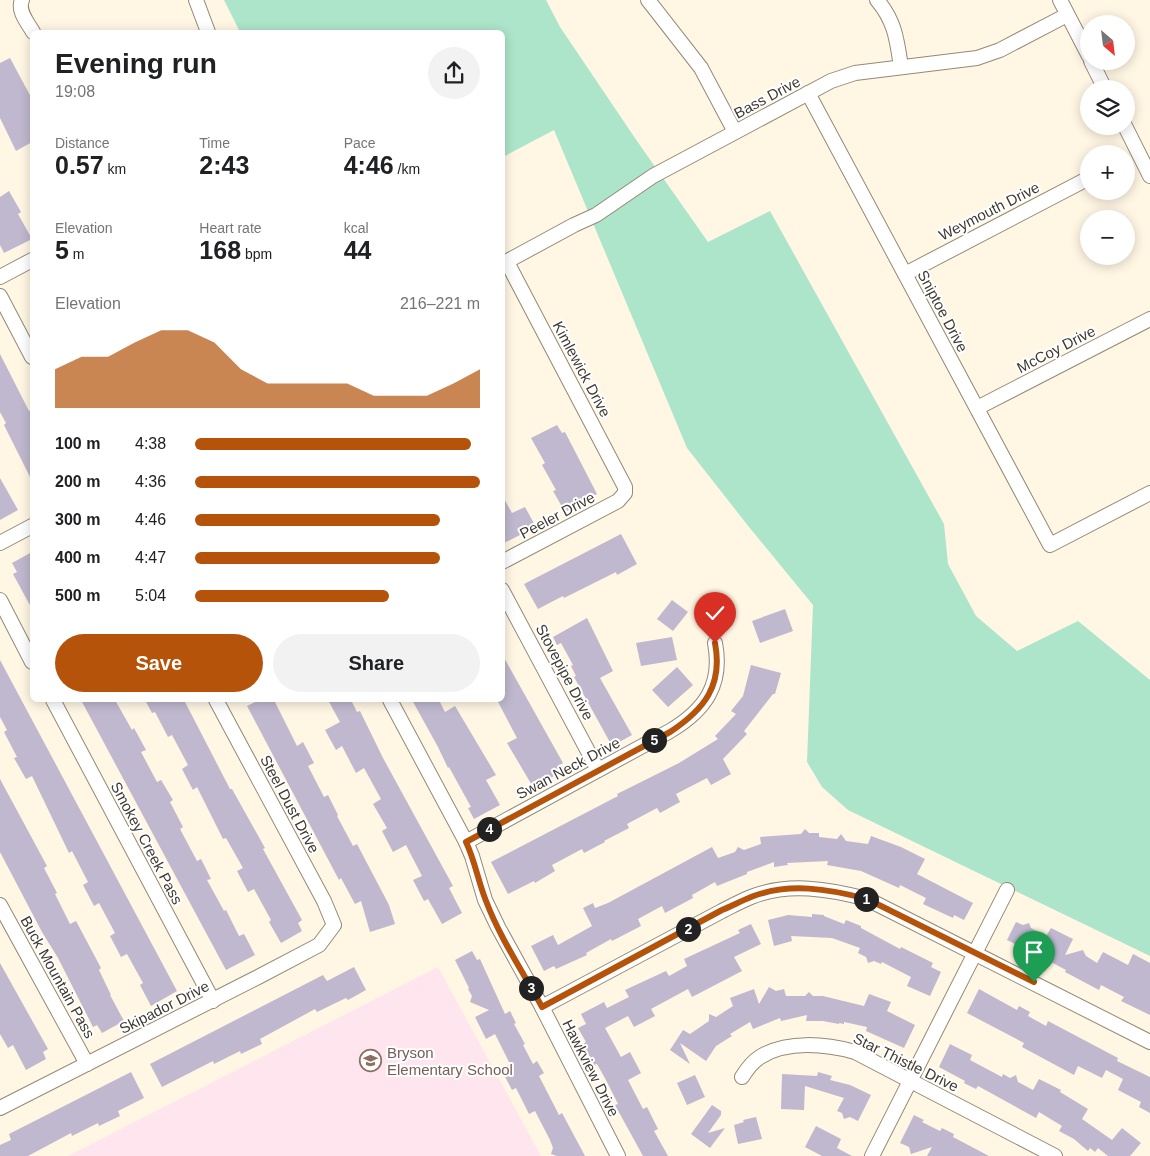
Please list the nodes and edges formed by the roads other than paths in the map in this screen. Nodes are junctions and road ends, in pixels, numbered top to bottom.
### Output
1 (22, 0) edge
2 (196, 0) edge
3 (648, 0) edge
4 (877, 0) edge
5 (1060, 0) edge
6 (1067, 15) junction
7 (32, 30) edge
8 (207, 30) edge
9 (1080, 39) edge
10 (901, 67) junction
11 (808, 94) junction
12 (735, 132) junction
13 (1135, 159) edge
14 (1150, 176) edge
15 (1080, 183) edge
16 (30, 261) edge
17 (505, 263) edge
18 (904, 274) junction
19 (0, 277) edge
20 (0, 296) edge
21 (1150, 319) edge
22 (30, 353) edge
23 (977, 408) junction
24 (625, 493) joint
25 (1150, 493) edge
26 (30, 527) edge
27 (0, 543) edge
28 (505, 560) edge
29 (505, 596) edge
30 (0, 600) edge
31 (715, 643) dead end
32 (30, 658) edge
33 (54, 702) edge
34 (217, 702) edge
35 (391, 702) edge
36 (598, 770) junction
37 (466, 842) junction
38 (1007, 890) dead end
39 (0, 905) edge
40 (334, 925) joint
41 (975, 952) junction
42 (213, 1001) junction
43 (542, 1007) junction
44 (1150, 1042) edge
45 (87, 1064) junction
46 (742, 1077) dead end
47 (911, 1080) junction
48 (0, 1108) edge
49 (618, 1156) edge
50 (872, 1156) edge
51 (1055, 1156) edge

1 - 7 street
2 - 8 street
3 - 12 street
4 - 10 street
5 - 6 street
6 - 9 street
6 - 10 street, Bass Drive
10 - 11 street, Bass Drive
11 - 12 street, Bass Drive
11 - 18 street, Sniptoe Drive
12 - 17 street, Bass Drive
13 - 14 street
15 - 18 street, Weymouth Drive
16 - 19 street
17 - 24 street, Kimlewick Drive
18 - 23 street, Sniptoe Drive
20 - 22 street
21 - 23 street, McCoy Drive
23 - 25 street, Sniptoe Drive
24 - 28 street, Peeler Drive
26 - 27 street
29 - 36 street, Stovepipe Drive
30 - 32 street
31 - 36 street, Swan Neck Drive
33 - 42 street, Smokey Creek Pass
34 - 40 street, Steel Dust Drive
35 - 37 street, Hawkview Drive
36 - 37 street, Swan Neck Drive
37 - 43 street, Hawkview Drive
38 - 41 street
39 - 45 street, Buck Mountain Pass
40 - 42 street, Skipador Drive
41 - 43 street
41 - 44 street
41 - 47 street
42 - 45 street, Skipador Drive
43 - 49 street, Hawkview Drive
45 - 48 street, Skipador Drive
46 - 47 street, Star Thistle Drive
47 - 50 street
47 - 51 street, Star Thistle Drive

